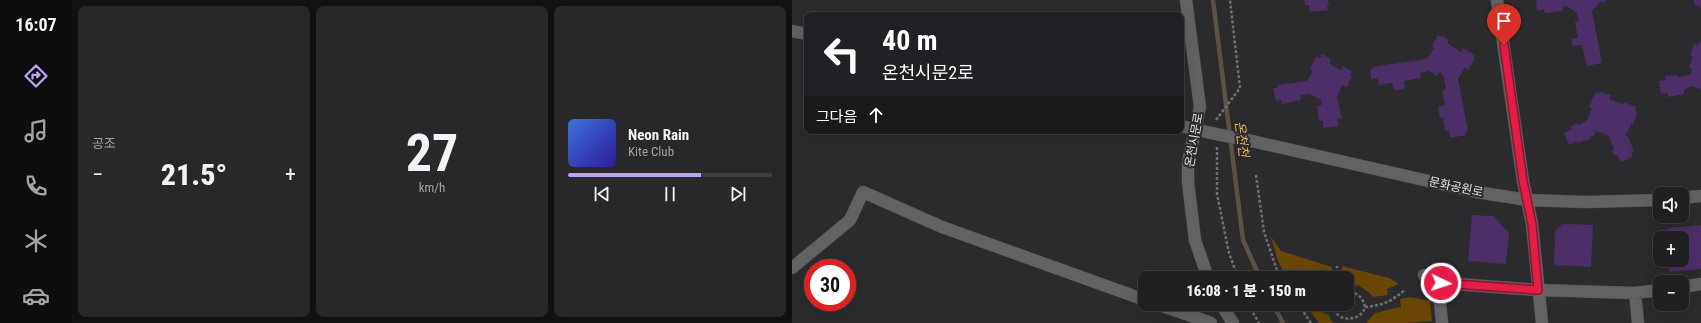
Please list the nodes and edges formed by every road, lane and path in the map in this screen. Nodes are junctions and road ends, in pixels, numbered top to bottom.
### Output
1 (1186, 0) edge
2 (1230, 0) edge
3 (1497, 0) edge
4 (792, 31) edge
5 (804, 33) edge
6 (1216, 119) dead end
7 (1184, 127) edge
8 (1195, 130) junction
9 (1218, 164) dead end
10 (1256, 175) dead end
11 (1701, 196) edge
12 (1689, 197) edge
13 (1527, 200) junction
14 (1653, 200) edge
15 (1337, 266) dead end
16 (792, 268) edge
17 (1206, 271) edge
18 (1236, 271) edge
19 (1277, 271) edge
20 (1337, 271) edge
21 (1424, 275) dead end
22 (1438, 282) junction
23 (1701, 284) edge
24 (1689, 286) edge
25 (1405, 290) dead end
26 (1538, 290) junction
27 (1653, 291) edge
28 (1354, 293) edge
29 (1635, 293) junction
30 (1138, 297) edge
31 (1365, 307) junction
32 (1177, 311) edge
33 (1225, 311) edge
34 (1252, 311) edge
35 (1303, 311) edge
36 (1335, 311) edge
37 (1211, 323) edge
38 (1233, 323) edge
39 (1259, 323) edge
40 (1311, 323) edge
41 (1442, 323) edge
42 (1542, 323) edge
43 (1638, 323) edge

1 - 8 street, 온천시문로
2 - 6 path
3 - 13 street
4 - 5 street
7 - 8 street
8 - 13 street, 문화공원로, bridge
8 - 17 street, 온천시문로
9 - 18 path
10 - 19 path
11 - 12 street
13 - 14 street, 문화공원로
13 - 26 street
15 - 20 path
16 - 30 street
21 - 22 street
22 - 26 street
22 - 41 street
23 - 24 street
25 - 31 path
26 - 29 street
26 - 42 street
27 - 29 street
28 - 31 path
29 - 43 street
31 - 36 path
32 - 37 street
33 - 38 street
34 - 39 path
35 - 40 path

